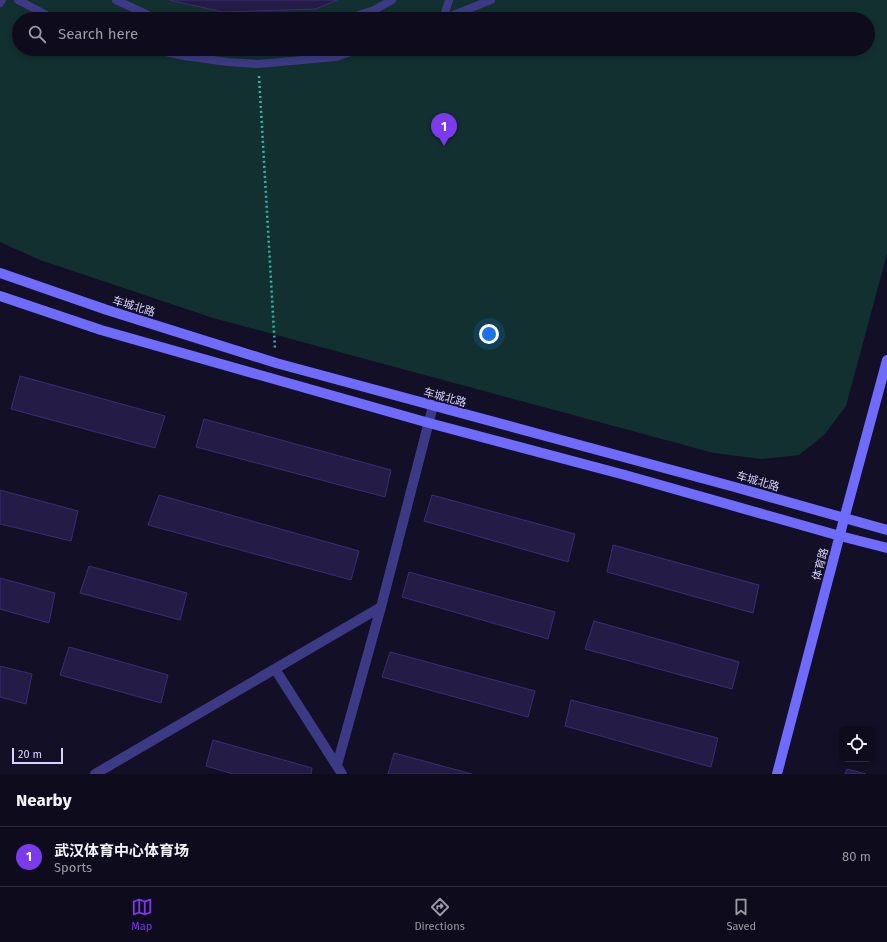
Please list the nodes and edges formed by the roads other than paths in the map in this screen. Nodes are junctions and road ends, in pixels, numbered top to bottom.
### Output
1 (2, 0) edge
2 (18, 0) edge
3 (116, 0) edge
4 (392, 0) edge
5 (449, 0) edge
6 (491, 0) edge
7 (26, 2) edge
8 (0, 3) edge
9 (134, 9) junction
10 (42, 12) edge
11 (137, 12) edge
12 (141, 12) edge
13 (369, 12) edge
14 (445, 12) edge
15 (461, 12) edge
16 (196, 56) edge
17 (339, 56) edge
18 (323, 58) joint
19 (0, 273) edge
20 (0, 296) edge
21 (887, 360) edge
22 (433, 406) junction
23 (429, 423) junction
24 (844, 519) junction
25 (887, 530) edge
26 (840, 536) junction
27 (887, 548) edge
28 (381, 607) junction
29 (274, 669) junction
30 (337, 765) junction
31 (96, 774) edge
32 (342, 774) edge
33 (777, 774) edge

1 - 8 lane
2 - 7 lane
3 - 9 lane
4 - 13 lane
5 - 14 lane
6 - 15 lane
7 - 10 lane
9 - 11 lane
9 - 12 lane
16 - 18 lane
17 - 18 lane
19 - 22 main road, 车城北路
20 - 23 main road
21 - 24 main road, 体育路
22 - 23 street
22 - 24 main road, 车城北路
23 - 26 main road
23 - 28 street
24 - 25 main road, 车城北路
24 - 26 main road, 体育路
26 - 27 main road
26 - 33 main road, 体育路
28 - 29 street
28 - 30 street
29 - 30 street
29 - 31 street
30 - 32 street

